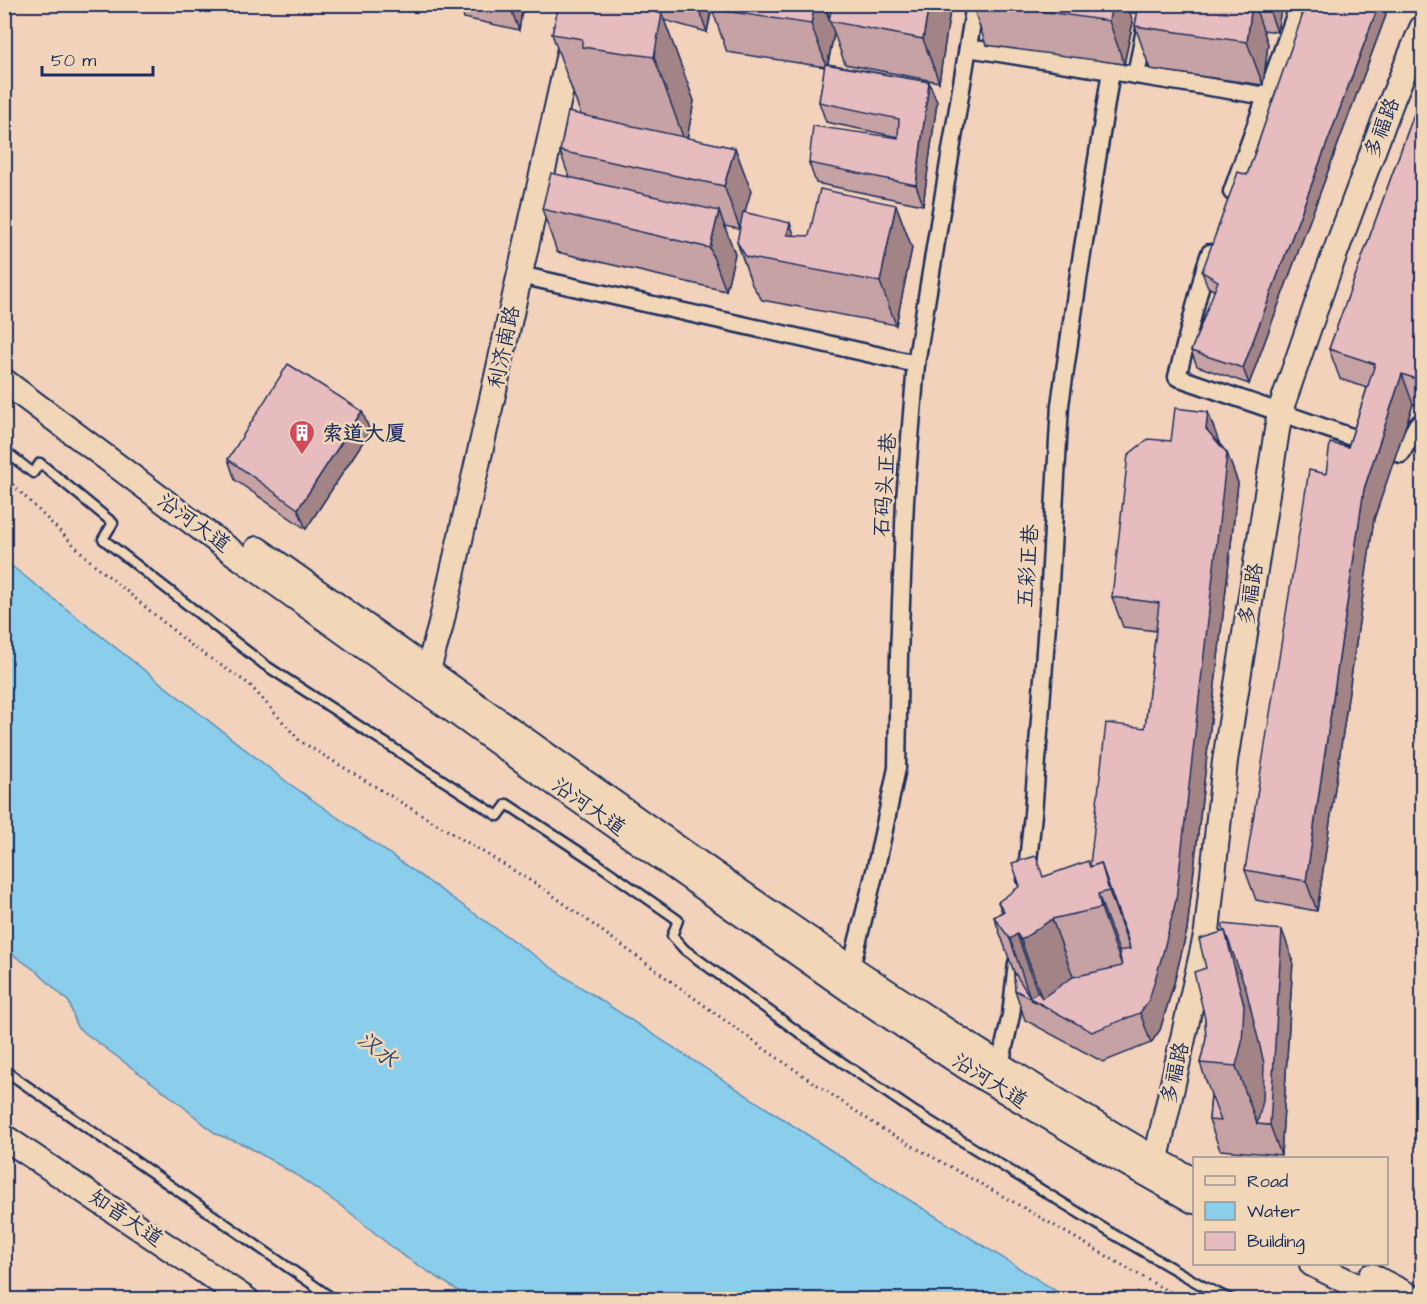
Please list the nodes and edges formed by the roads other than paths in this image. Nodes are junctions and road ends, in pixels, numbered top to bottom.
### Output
1 (580, 4) edge
2 (975, 4) edge
3 (1150, 4) edge
4 (1299, 4) edge
5 (1422, 28) edge
6 (968, 48) junction
7 (1111, 71) junction
8 (1136, 75) junction
9 (1266, 96) junction
10 (1228, 204) edge
11 (1216, 236) edge
12 (520, 275) junction
13 (4, 361) edge
14 (916, 364) junction
15 (4, 381) edge
16 (1280, 411) junction
17 (1422, 425) edge
18 (4, 450) edge
19 (425, 679) junction
20 (1024, 891) edge
21 (1018, 946) edge
22 (851, 968) junction
23 (1000, 1065) junction
24 (4, 1070) edge
25 (4, 1137) edge
26 (1155, 1169) junction
27 (1193, 1181) edge
28 (1193, 1200) edge
29 (1316, 1265) edge
30 (1350, 1265) edge
31 (247, 1299) edge
32 (335, 1299) edge
33 (1232, 1299) edge
34 (1385, 1299) edge
35 (1417, 1299) edge

1 - 12 main road, 利济南路
2 - 6 street, 石码头正巷
3 - 8 street
4 - 9 street
5 - 16 main road, 多福路
6 - 7 street
6 - 14 street, 石码头正巷
7 - 8 street
7 - 20 street, 五彩正巷
8 - 9 street
9 - 10 street
11 - 16 street
12 - 14 street
12 - 19 main road, 利济南路
13 - 19 main road, 沿河大道
14 - 22 street, 石码头正巷
15 - 19 main road, 沿河大道
16 - 17 street
16 - 26 main road, 多福路
18 - 33 lane
19 - 22 main road, 沿河大道
19 - 26 main road, 沿河大道
21 - 23 street
22 - 23 main road, 沿河大道
23 - 26 main road, 沿河大道
24 - 32 lane
25 - 31 main road, 知音大道
26 - 27 main road, 沿河大道
26 - 28 main road, 沿河大道
29 - 34 main road
30 - 35 main road

